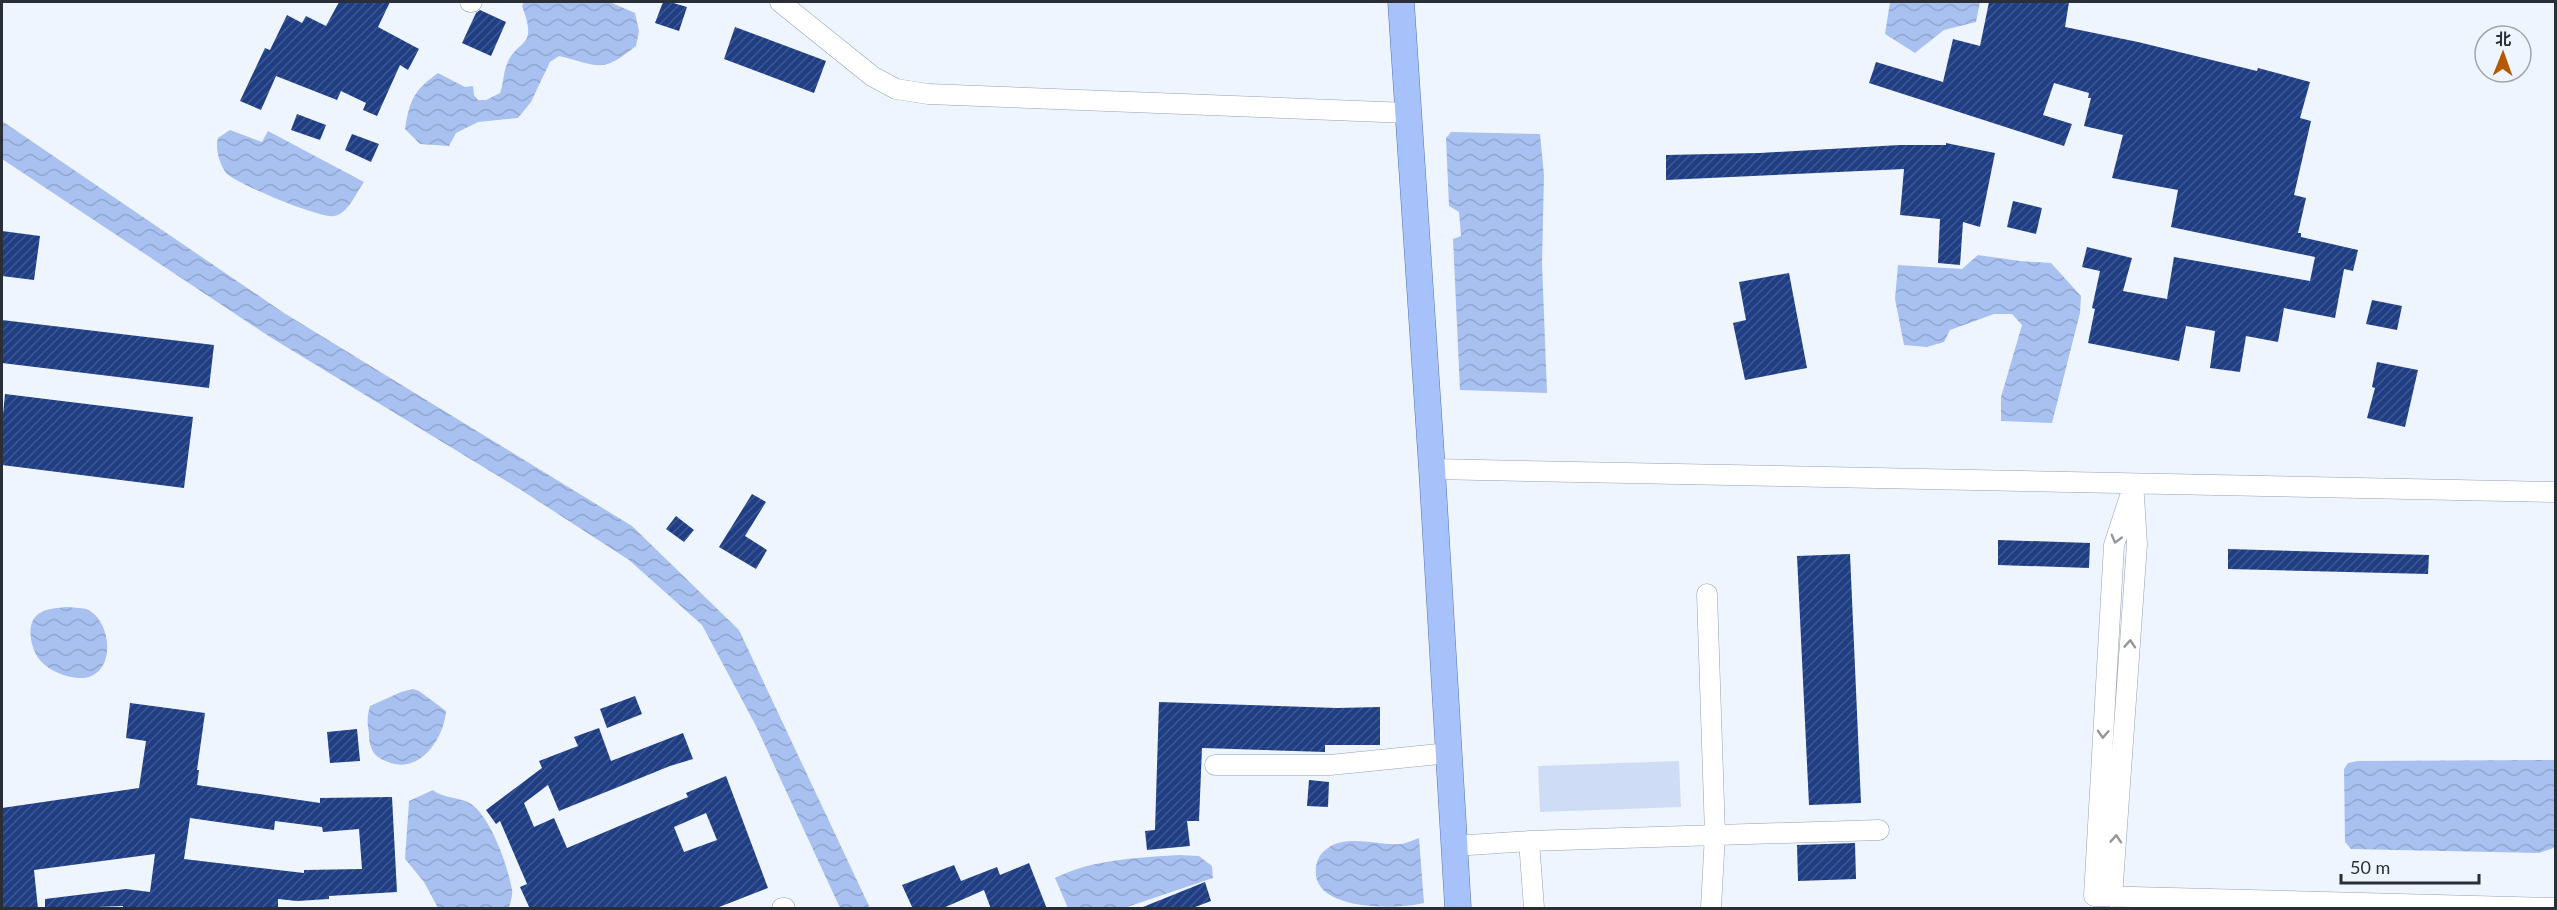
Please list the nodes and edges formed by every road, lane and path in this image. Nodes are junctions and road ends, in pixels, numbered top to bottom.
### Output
1 (780, 2) edge
2 (1401, 2) edge
3 (1408, 113) junction
4 (1432, 469) junction
5 (2134, 484) junction
6 (2556, 492) edge
7 (1707, 594) dead end
8 (1449, 753) junction
9 (1215, 765) dead end
10 (1879, 830) dead end
11 (1715, 834) junction
12 (1530, 841) junction
13 (1454, 846) junction
14 (2556, 908) edge
15 (1458, 909) edge
16 (1534, 909) edge
17 (1711, 909) edge

1 - 3 street
2 - 3 main road
3 - 4 main road
4 - 5 street
4 - 8 main road
5 - 6 street
5 - 14 street
7 - 11 street
8 - 9 street
8 - 13 main road
10 - 11 street
11 - 12 street
11 - 17 street
12 - 13 street
12 - 16 street
13 - 15 main road

